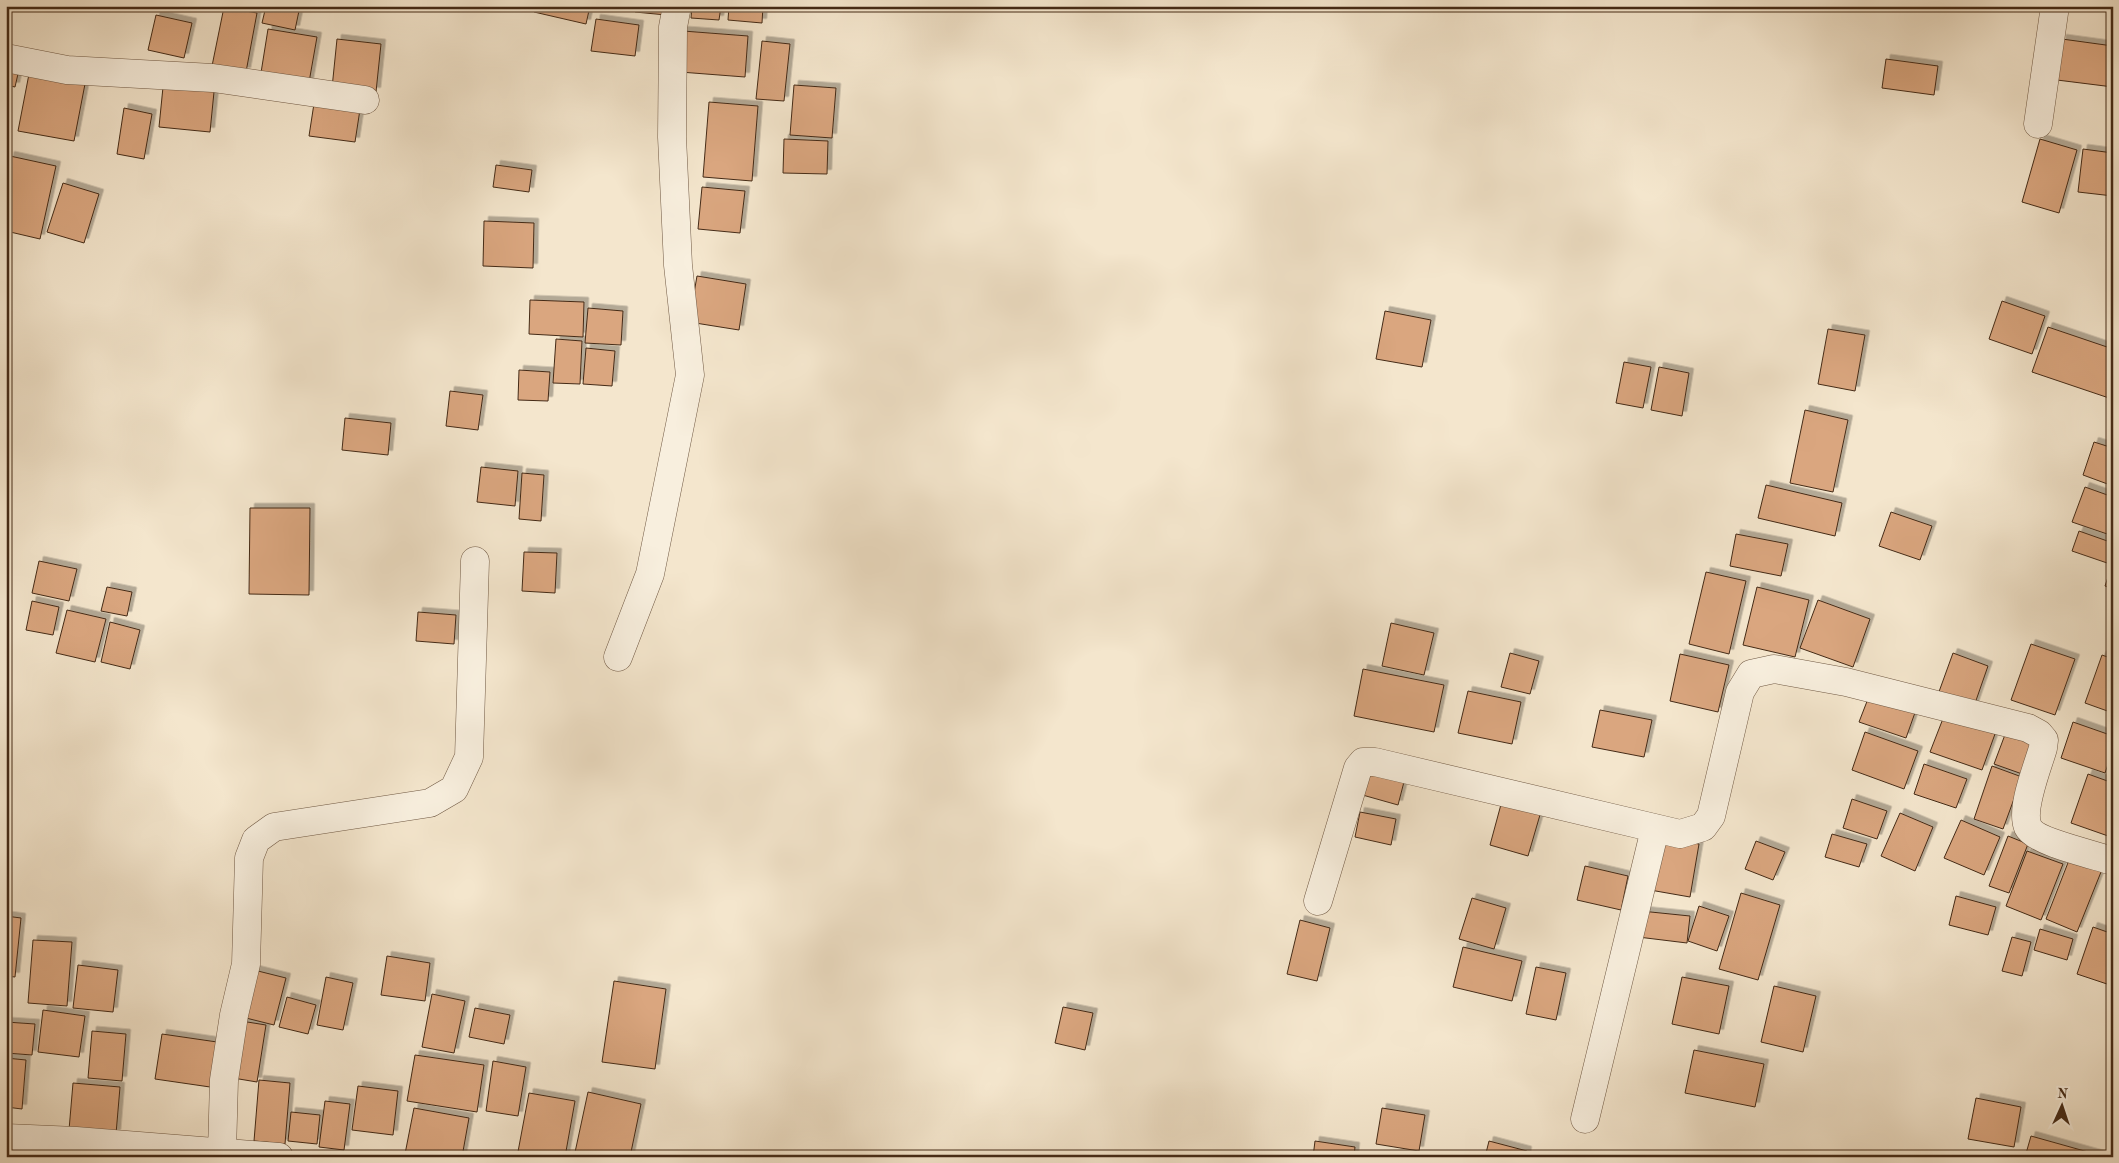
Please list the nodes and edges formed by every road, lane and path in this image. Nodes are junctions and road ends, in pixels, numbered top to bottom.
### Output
1 (677, 6) edge
2 (2055, 6) edge
3 (6, 58) edge
4 (365, 100) dead end
5 (2038, 124) dead end
6 (475, 561) dead end
7 (618, 657) dead end
8 (1655, 829) junction
9 (2112, 857) edge
10 (1318, 901) dead end
11 (1585, 1119) dead end
12 (6, 1138) edge
13 (222, 1152) junction
14 (279, 1157) edge

1 - 7 street
2 - 5 street
3 - 4 street
6 - 13 street
8 - 9 street
8 - 10 street
8 - 11 street
12 - 13 street
13 - 14 street

